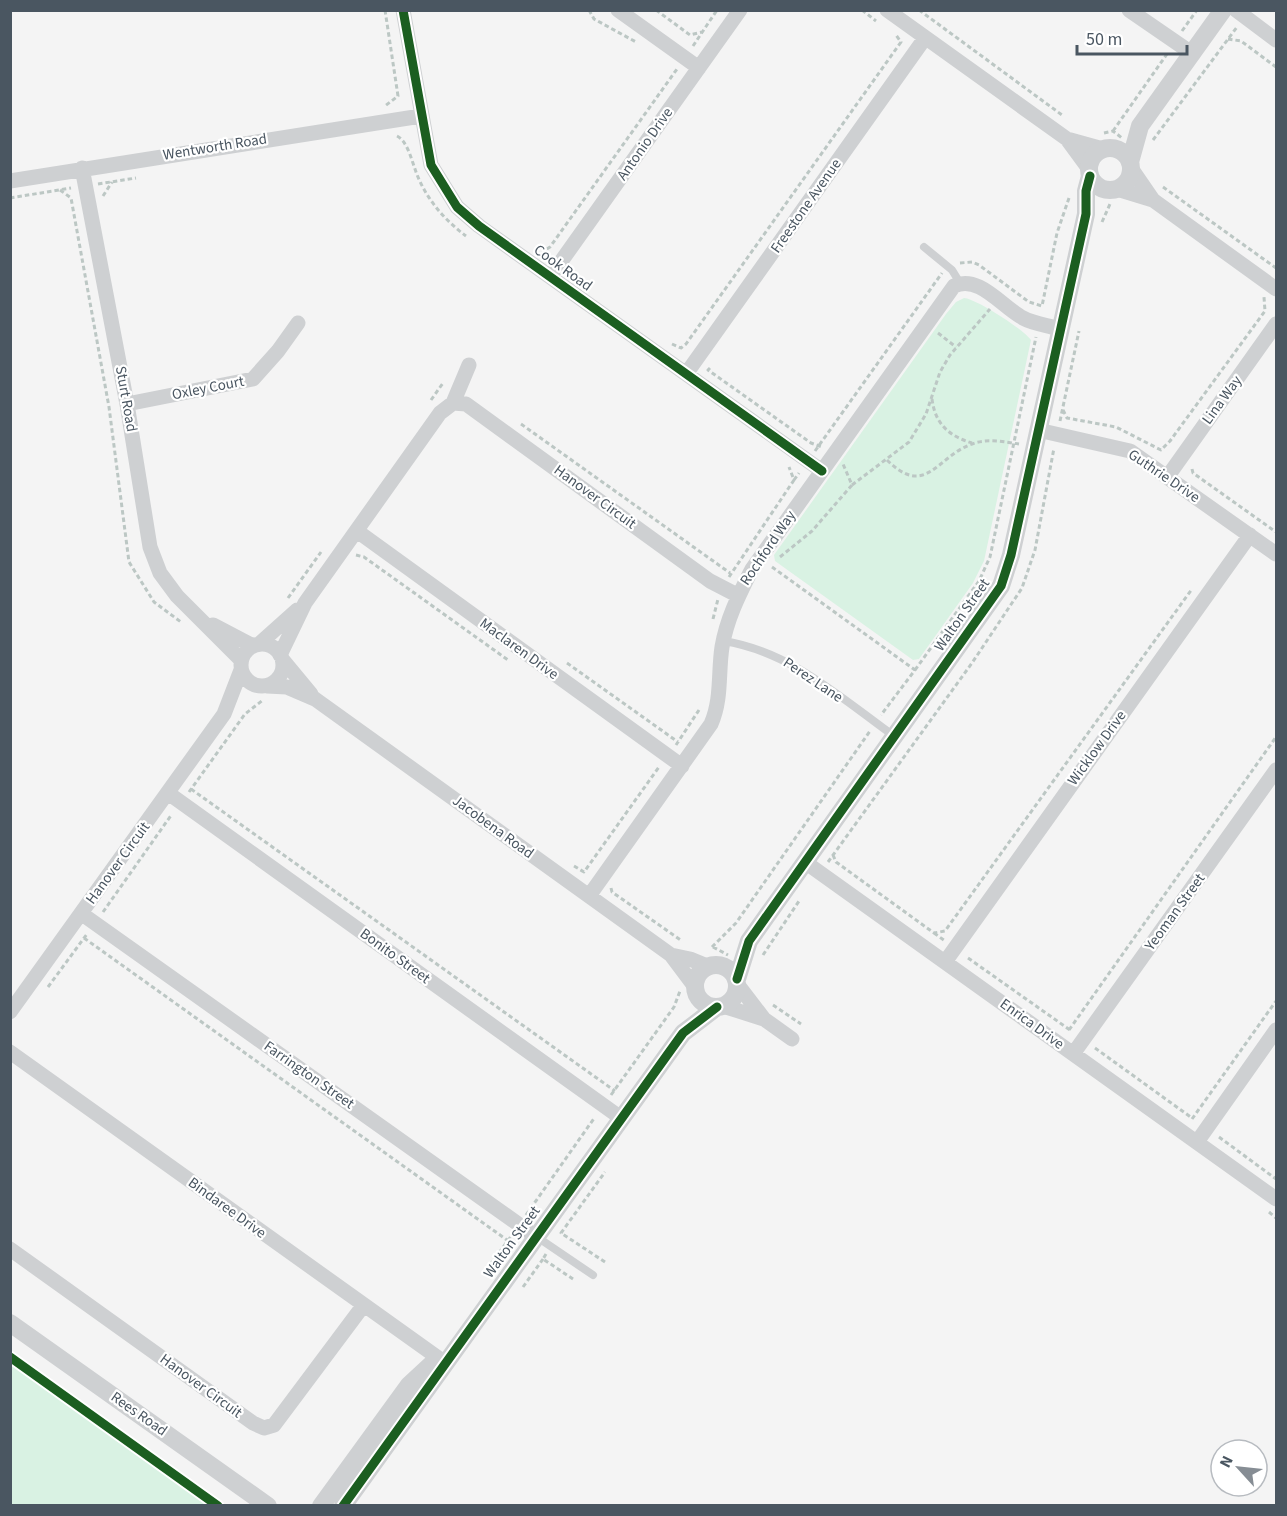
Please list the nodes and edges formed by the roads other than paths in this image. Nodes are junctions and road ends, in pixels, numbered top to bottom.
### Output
1 (403, 10) edge
2 (618, 10) edge
3 (740, 10) edge
4 (1129, 10) edge
5 (1223, 10) edge
6 (1236, 10) edge
7 (883, 17) edge
8 (925, 38) junction
9 (1276, 40) edge
10 (1193, 54) junction
11 (699, 68) junction
12 (421, 116) junction
13 (1140, 126) junction
14 (1067, 139) junction
15 (1109, 143) junction
16 (1131, 165) junction
17 (82, 168) junction
18 (1089, 173) junction
19 (10, 181) edge
20 (1114, 190) junction
21 (1153, 200) junction
22 (1086, 214) junction
23 (924, 247) dead end
24 (550, 277) junction
25 (960, 283) junction
26 (1276, 289) edge
27 (298, 323) dead end
28 (1276, 324) edge
29 (1059, 329) junction
30 (469, 365) dead end
31 (686, 374) junction
32 (453, 403) junction
33 (127, 404) junction
34 (1035, 439) junction
35 (822, 471) junction
36 (1168, 476) junction
37 (1250, 535) junction
38 (363, 536) junction
39 (1276, 554) edge
40 (730, 592) junction
41 (305, 603) junction
42 (198, 616) junction
43 (723, 641) junction
44 (256, 645) junction
45 (281, 657) junction
46 (241, 665) junction
47 (265, 686) junction
48 (315, 699) junction
49 (224, 714) junction
50 (895, 737) junction
51 (682, 766) junction
52 (1276, 770) edge
53 (168, 794) junction
54 (805, 862) junction
55 (588, 896) junction
56 (88, 919) junction
57 (749, 941) junction
58 (671, 955) junction
59 (945, 962) junction
60 (710, 966) junction
61 (737, 982) junction
62 (690, 988) junction
63 (720, 1006) junction
64 (10, 1012) edge
65 (764, 1019) junction
66 (1276, 1030) edge
67 (683, 1033) junction
68 (792, 1039) dead end
69 (10, 1052) edge
70 (1073, 1054) junction
71 (621, 1118) junction
72 (1197, 1142) junction
73 (1276, 1199) edge
74 (535, 1236) junction
75 (10, 1250) edge
76 (592, 1275) dead end
77 (363, 1306) junction
78 (10, 1323) edge
79 (441, 1360) junction
80 (268, 1506) edge
81 (321, 1506) edge
82 (343, 1506) edge

1 - 12 street, Cook Road
2 - 11 street
3 - 11 street, Antonio Drive
4 - 10 street
5 - 10 street
6 - 9 street
7 - 8 street
8 - 14 street
8 - 31 street, Freestone Avenue
10 - 13 street
11 - 24 street, Antonio Drive
12 - 17 street, Wentworth Road
12 - 24 street, Cook Road
13 - 15 street
13 - 16 street
14 - 15 street
14 - 18 street
15 - 16 street
15 - 18 street
16 - 20 street
16 - 21 street
17 - 19 street, Wentworth Road
17 - 33 street, Sturt Road
18 - 20 street
18 - 22 street, Walton Street
20 - 21 street
20 - 22 street
21 - 26 street
22 - 29 street, Walton Street
23 - 25 lane
24 - 31 street, Cook Road
25 - 29 street
25 - 35 street, Rochford Way
27 - 33 street, Oxley Court
28 - 36 street, Lina Way
29 - 34 street, Walton Street
30 - 32 street
31 - 35 street, Cook Road
32 - 38 street
32 - 40 street, Hanover Circuit
33 - 42 street, Sturt Road
34 - 36 street, Guthrie Drive
34 - 50 street, Walton Street
35 - 40 street, Rochford Way
36 - 37 street, Guthrie Drive
37 - 39 street, Guthrie Drive
37 - 59 street, Wicklow Drive
38 - 41 street
38 - 51 street, Maclaren Drive
40 - 43 street, Rochford Way
41 - 44 street
41 - 45 street
42 - 44 street, Sturt Road
42 - 46 street, Sturt Road
43 - 50 lane, Perez Lane
43 - 51 street, Rochford Way
44 - 45 street
44 - 46 street
45 - 47 street
45 - 48 street, Jacobena Road
46 - 47 street
46 - 49 street
47 - 48 street, Jacobena Road
47 - 49 street
48 - 55 street, Jacobena Road
49 - 53 street, Hanover Circuit
50 - 54 street, Walton Street
51 - 55 street, Rochford Way
52 - 70 street, Yeoman Street
53 - 56 street, Hanover Circuit
53 - 71 street, Bonito Street
54 - 57 street, Walton Street
54 - 59 street, Enrica Drive
55 - 58 street, Jacobena Road
56 - 64 street, Hanover Circuit
56 - 74 street, Farrington Street
57 - 60 street, Walton Street
57 - 61 street, Walton Street
58 - 60 street, Jacobena Road
58 - 62 street, Jacobena Road
59 - 70 street, Enrica Drive
60 - 61 street
60 - 62 street
61 - 63 street
61 - 65 street
62 - 63 street
62 - 67 street, Walton Street
63 - 65 street
63 - 67 street, Walton Street
65 - 68 street
66 - 72 street
67 - 71 street, Walton Street
69 - 77 street, Bindaree Drive
70 - 72 street, Enrica Drive
71 - 74 street, Walton Street
72 - 73 street, Enrica Drive
74 - 76 lane
74 - 79 street, Walton Street
75 - 77 street, Hanover Circuit
77 - 79 street, Bindaree Drive
78 - 80 street, Rees Road
79 - 81 street, Walton Street
79 - 82 street, Walton Street

